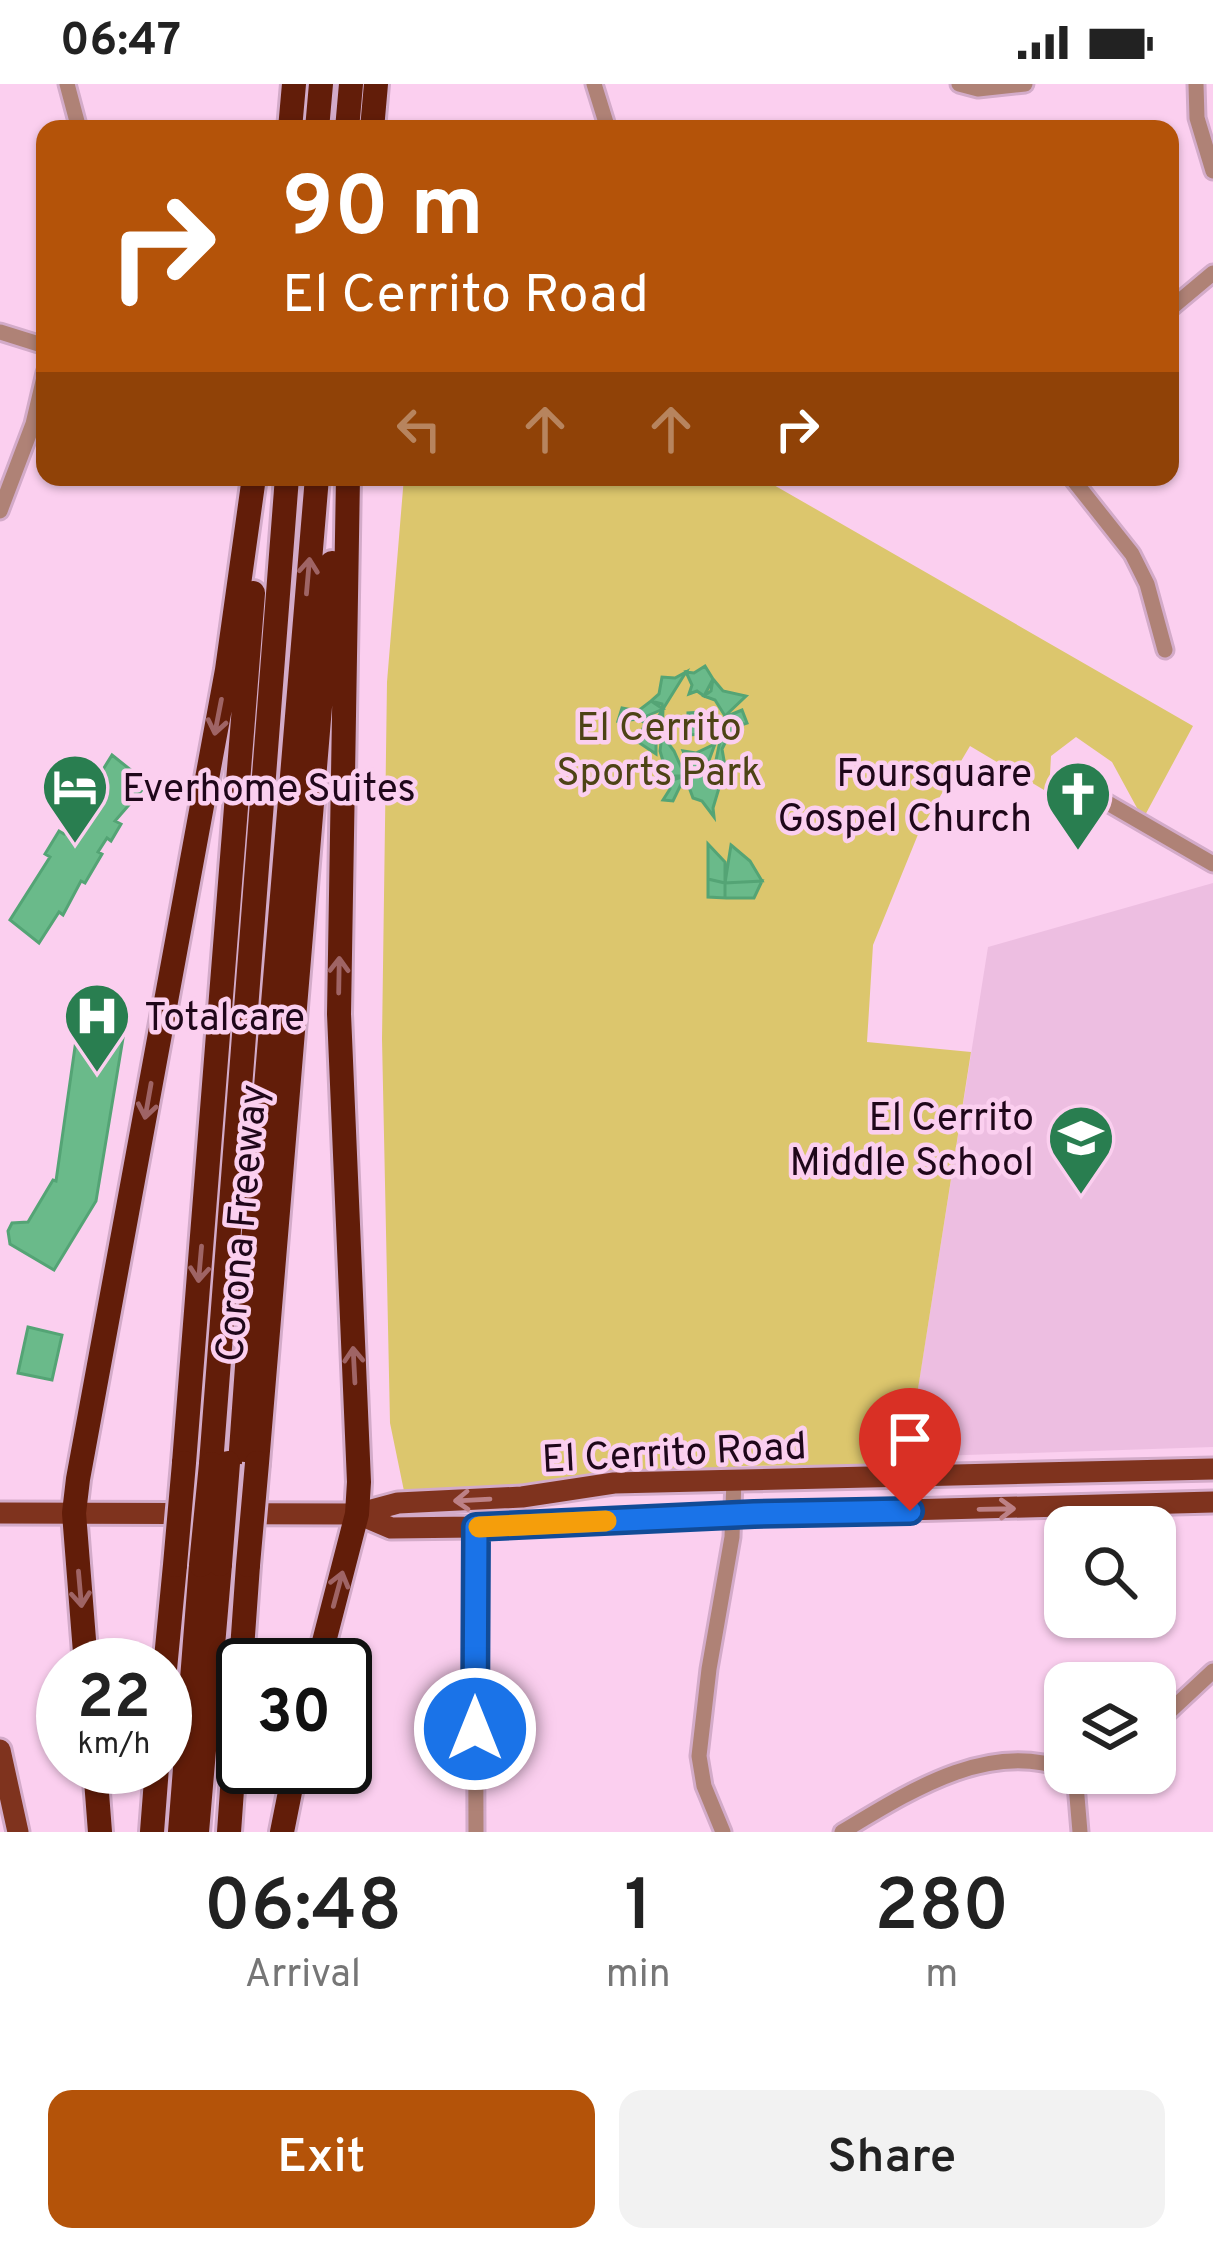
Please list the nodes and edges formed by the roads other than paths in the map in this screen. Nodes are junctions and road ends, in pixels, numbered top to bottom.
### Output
1 (68, 84) edge
2 (294, 84) edge
3 (321, 84) edge
4 (351, 84) edge
5 (376, 84) edge
6 (594, 84) edge
7 (959, 84) edge
8 (1025, 84) edge
9 (1196, 84) edge
10 (77, 120) edge
11 (291, 120) edge
12 (318, 120) edge
13 (348, 120) edge
14 (373, 120) edge
15 (605, 120) edge
16 (1213, 171) edge
17 (1213, 274) edge
18 (1179, 302) edge
19 (0, 332) edge
20 (36, 343) edge
21 (36, 412) edge
22 (257, 486) edge
23 (257, 486) edge
24 (286, 486) edge
25 (316, 486) edge
26 (343, 486) edge
27 (344, 486) edge
28 (1078, 486) edge
29 (0, 511) edge
30 (1165, 650) dead end
31 (1068, 780) dead end
32 (258, 832) junction
33 (1213, 864) edge
34 (206, 1184) junction
35 (234, 1463) junction
36 (1213, 1469) edge
37 (734, 1479) junction
38 (1213, 1502) edge
39 (3, 1512) edge
40 (74, 1513) junction
41 (358, 1514) junction
42 (734, 1515) junction
43 (476, 1527) junction
44 (226, 1565) junction
45 (84, 1638) edge
46 (168, 1638) edge
47 (325, 1638) edge
48 (1213, 1671) edge
49 (1176, 1706) edge
50 (0, 1750) edge
51 (1044, 1761) edge
52 (97, 1794) edge
53 (155, 1794) edge
54 (290, 1794) edge
55 (1077, 1794) edge
56 (18, 1832) edge
57 (100, 1832) edge
58 (152, 1832) edge
59 (180, 1832) edge
60 (197, 1832) edge
61 (210, 1832) edge
62 (229, 1832) edge
63 (282, 1832) edge
64 (476, 1832) edge
65 (723, 1832) edge
66 (842, 1832) edge
67 (1080, 1832) edge

1 - 10 street
2 - 11 highway
3 - 12 highway
4 - 13 highway
5 - 14 highway
6 - 15 street
7 - 8 street
9 - 16 street
17 - 18 street
19 - 20 street
21 - 29 street
22 - 34 highway, Corona Freeway
23 -> 40 highway
24 - 32 highway
35 -> 25 highway
26 - 35 highway, Corona Freeway
41 -> 27 highway
28 - 30 street
31 - 33 street
32 - 34 highway
32 - 35 highway
34 -> 46 highway, Corona Freeway, bridge
35 - 44 highway, Corona Freeway, bridge
35 - 44 highway, bridge
36 - 37 main road, El Cerrito Road
37 -> 41 main road, El Cerrito Road
37 - 42 street
42 -> 38 main road, El Cerrito Road
39 - 40 main road, El Cerrito Road
40 - 41 main road, El Cerrito Road
40 -> 45 highway
41 - 43 main road, El Cerrito Road
47 -> 41 highway
42 - 43 main road, El Cerrito Road
42 - 65 street
43 - 64 street
44 - 59 highway
44 - 60 highway
44 - 61 highway
44 - 62 highway, Corona Freeway
48 - 49 street
50 - 56 main road
51 - 66 street
52 - 57 highway
53 - 58 highway
54 - 63 highway
55 - 67 street

